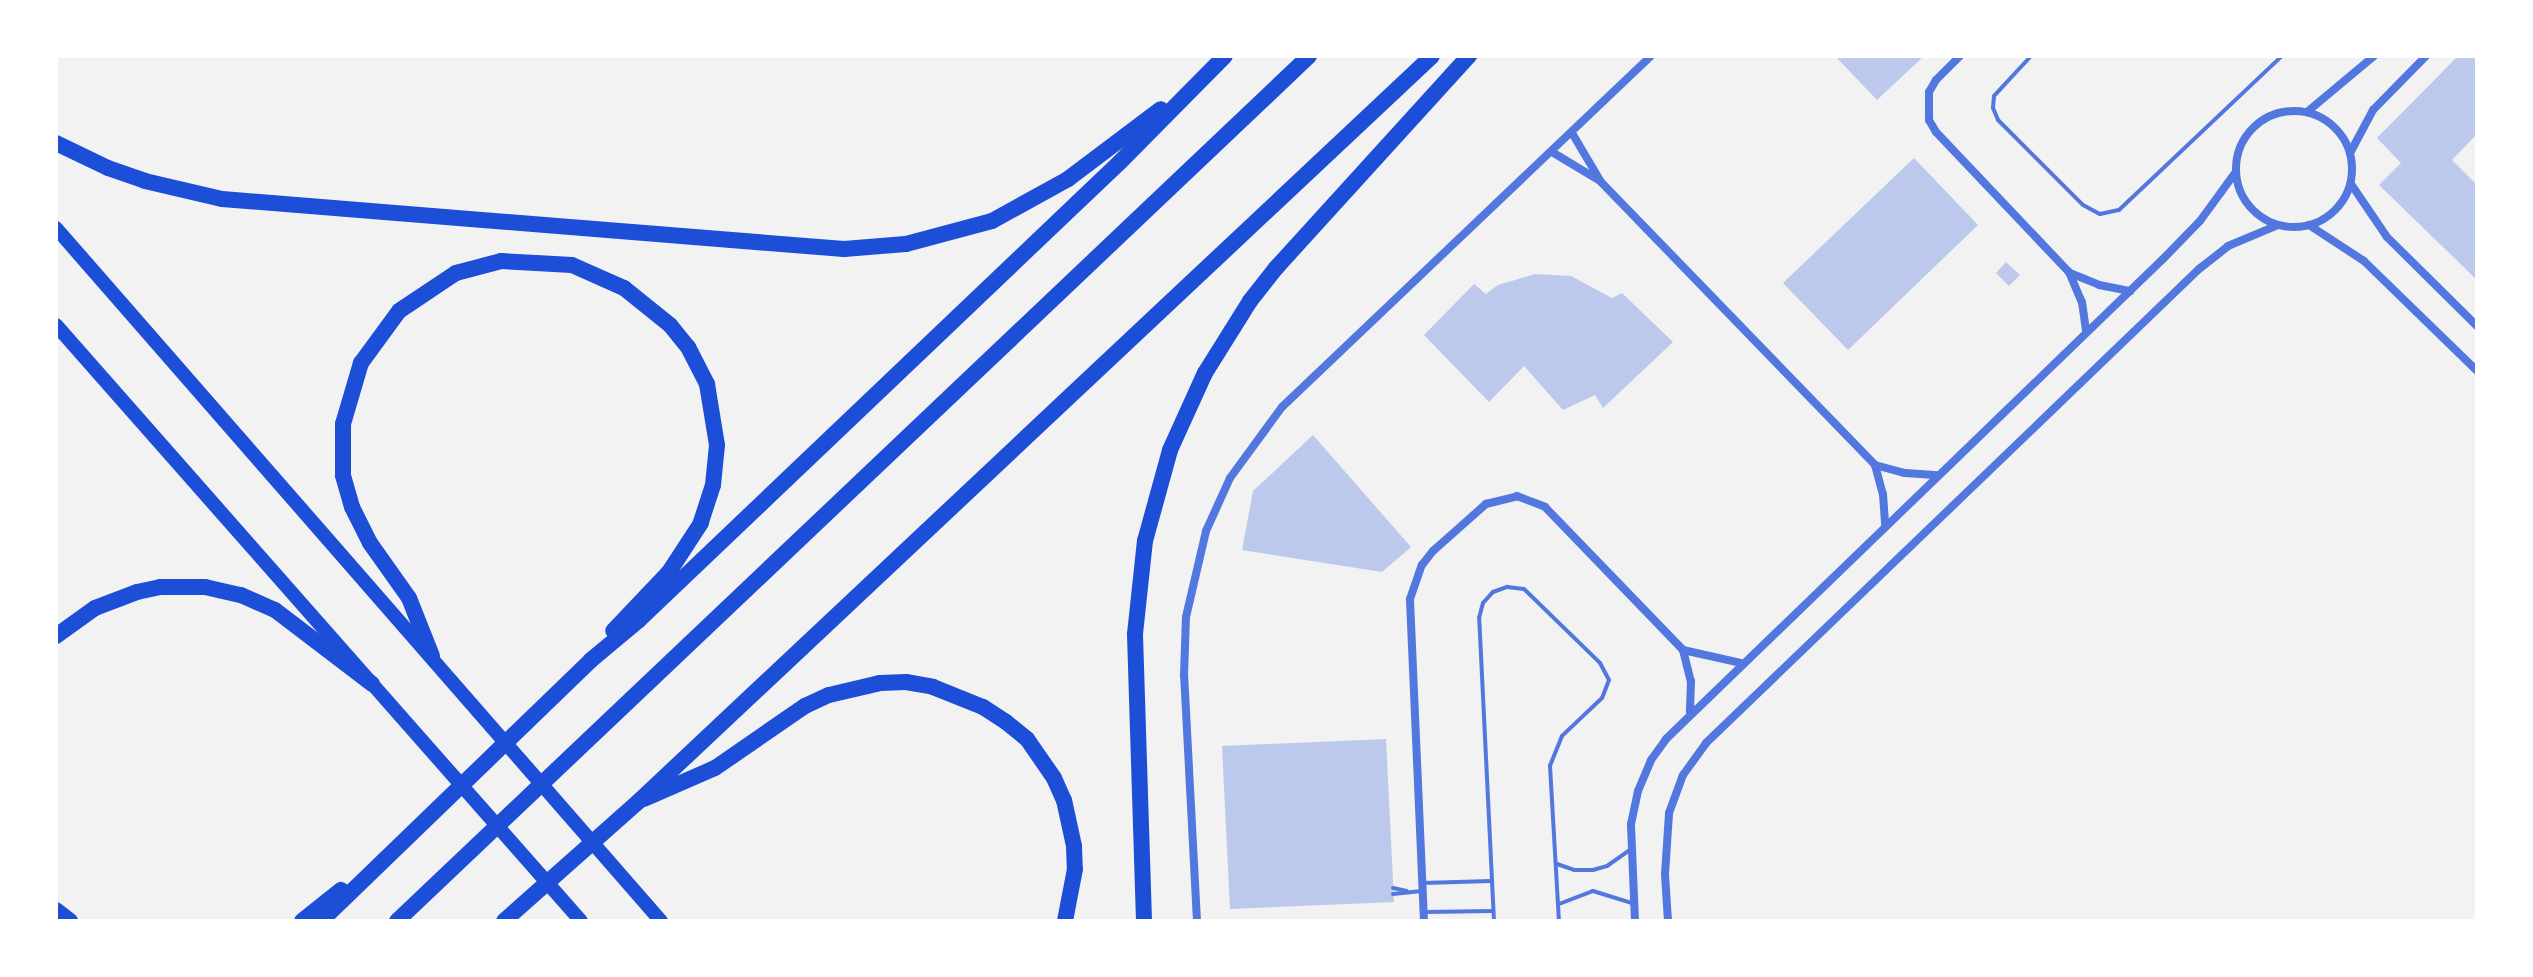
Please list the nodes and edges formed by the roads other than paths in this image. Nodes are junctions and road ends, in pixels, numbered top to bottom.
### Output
1 (1225, 56) edge
2 (1309, 56) edge
3 (1432, 56) edge
4 (1469, 56) edge
5 (1651, 56) edge
6 (1960, 56) edge
7 (2031, 56) edge
8 (2282, 56) edge
9 (2374, 56) edge
10 (2426, 56) edge
11 (1189, 90) junction
12 (2307, 112) junction
13 (1572, 133) junction
14 (56, 143) edge
15 (1552, 152) junction
16 (2350, 153) junction
17 (2235, 173) junction
18 (1601, 182) junction
19 (2351, 184) junction
20 (2278, 225) junction
21 (2309, 225) junction
22 (56, 228) edge
23 (2069, 272) junction
24 (2130, 291) junction
25 (56, 325) edge
26 (2477, 326) edge
27 (2086, 332) junction
28 (2477, 371) edge
29 (1875, 465) junction
30 (1936, 475) junction
31 (1885, 524) junction
32 (56, 636) edge
33 (1683, 650) junction
34 (432, 656) junction
35 (591, 660) junction
36 (1741, 663) junction
37 (372, 684) junction
38 (1690, 713) junction
39 (639, 801) junction
40 (1630, 850) junction
41 (1557, 864) junction
42 (379, 866) junction
43 (1491, 881) junction
44 (1423, 887) junction
45 (1393, 891) dead end
46 (1632, 903) junction
47 (1559, 904) junction
48 (56, 910) edge
49 (1493, 911) junction
50 (1424, 917) edge
51 (507, 919) edge
52 (70, 921) edge
53 (302, 921) edge
54 (321, 921) edge
55 (397, 921) edge
56 (581, 921) edge
57 (661, 921) edge
58 (1065, 921) edge
59 (1144, 921) edge
60 (1197, 921) edge
61 (1494, 921) edge
62 (1559, 921) edge
63 (1635, 921) edge
64 (1668, 921) edge

1 - 11 highway
2 - 55 highway
3 - 39 highway
4 - 59 highway
5 - 13 street
6 - 23 street
7 - 8 lane
9 - 12 street
10 - 16 street
11 - 14 highway
11 - 35 highway
12 - 16 street
12 - 17 street
13 - 15 street
13 - 18 street
15 - 18 street
15 - 60 street
16 - 19 street
17 - 20 street
17 - 24 street
18 - 29 street
19 - 21 street
19 - 26 street
20 - 21 street
20 - 64 street
21 - 28 street
22 - 34 main road
23 - 24 street
23 - 27 street
24 - 27 street
25 - 37 main road
27 - 30 street
29 - 30 street
29 - 31 street
30 - 31 street
31 - 36 street
32 - 37 highway
33 - 36 street
33 - 38 street
33 - 44 street
34 - 35 highway
34 - 57 main road
35 - 42 highway
36 - 38 street
37 - 56 main road
38 - 40 street
39 - 51 highway
39 - 58 highway
40 - 41 lane
40 - 46 street
41 - 43 lane
41 - 47 lane
42 - 53 highway
42 - 54 highway
43 - 44 lane
43 - 49 lane
44 - 45 lane
44 - 50 street
46 - 47 lane
46 - 63 street
47 - 62 lane
48 - 52 highway
49 - 50 lane
49 - 61 lane

